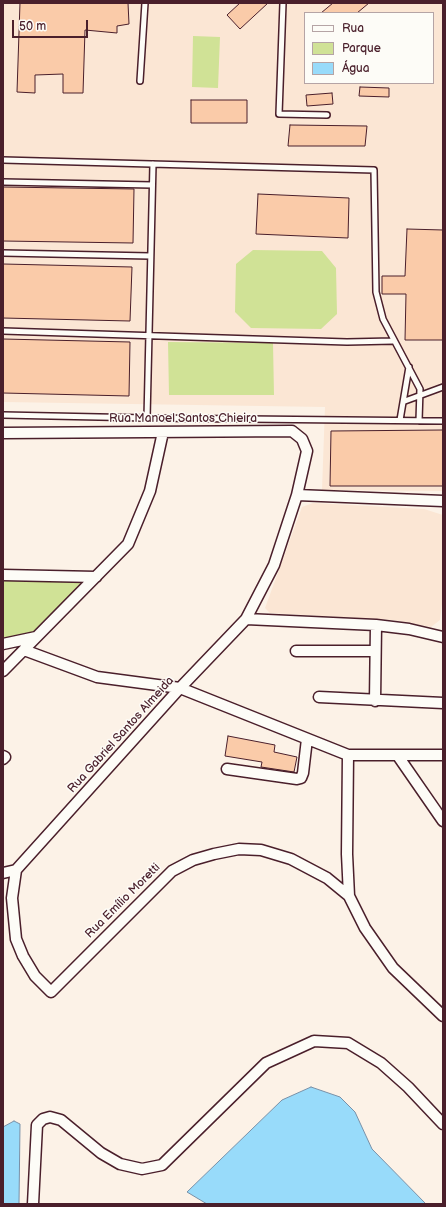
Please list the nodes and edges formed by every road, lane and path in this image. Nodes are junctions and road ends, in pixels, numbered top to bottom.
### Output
1 (145, 3) edge
2 (283, 3) edge
3 (140, 81) dead end
4 (327, 115) dead end
5 (3, 160) edge
6 (153, 164) junction
7 (3, 182) edge
8 (152, 185) junction
9 (3, 253) edge
10 (150, 256) junction
11 (3, 331) edge
12 (149, 335) junction
13 (393, 341) junction
14 (409, 366) junction
15 (443, 387) edge
16 (421, 396) junction
17 (405, 401) junction
18 (3, 415) edge
19 (147, 418) junction
20 (400, 420) junction
21 (419, 421) junction
22 (443, 421) edge
23 (163, 432) junction
24 (3, 433) edge
25 (297, 495) junction
26 (443, 501) edge
27 (3, 575) edge
28 (96, 577) junction
29 (246, 619) junction
30 (376, 625) junction
31 (37, 637) junction
32 (443, 637) edge
33 (3, 644) edge
34 (24, 650) junction
35 (296, 651) dead end
36 (375, 652) junction
37 (3, 671) edge
38 (180, 688) junction
39 (319, 697) dead end
40 (375, 701) junction
41 (443, 703) edge
42 (307, 739) junction
43 (348, 755) junction
44 (443, 755) edge
45 (3, 756) edge
46 (398, 756) junction
47 (3, 759) edge
48 (227, 769) dead end
49 (443, 821) edge
50 (16, 870) junction
51 (3, 873) edge
52 (349, 896) junction
53 (443, 1016) edge
54 (443, 1124) edge
55 (33, 1204) edge

1 - 3 lane
2 - 4 lane
5 - 6 lane
6 - 8 lane
6 - 13 lane
7 - 8 lane
8 - 10 lane
9 - 10 lane
10 - 12 lane
11 - 12 lane
12 - 13 lane
12 - 19 lane
13 - 14 lane
14 - 16 lane
14 - 17 lane
15 - 16 lane
16 - 17 lane
16 - 21 lane
17 - 20 lane
18 - 19 lane
19 - 20 lane
20 - 21 lane
21 - 22 lane
23 - 24 street, Rua Manoel Santos Chieira
23 - 25 street, Rua Manoel Santos Chieira
23 - 28 street
25 - 26 street
25 - 29 street, Rua Gabriel Santos Almeida
27 - 28 street
28 - 31 street
29 - 30 street
29 - 38 street, Rua Gabriel Santos Almeida
30 - 32 street
30 - 36 street
31 - 33 street
31 - 34 street
34 - 37 street
34 - 38 street
35 - 36 street
36 - 40 street
38 - 42 street
38 - 50 street, Rua Gabriel Santos Almeida
39 - 40 street
40 - 41 street
42 - 43 street
42 - 48 street
43 - 46 street
43 - 52 street
44 - 46 street
45 - 47 street
46 - 49 street
50 - 51 street
50 - 52 street, Rua Emílio Moretti
52 - 53 street, Rua Emílio Moretti
54 - 55 street

